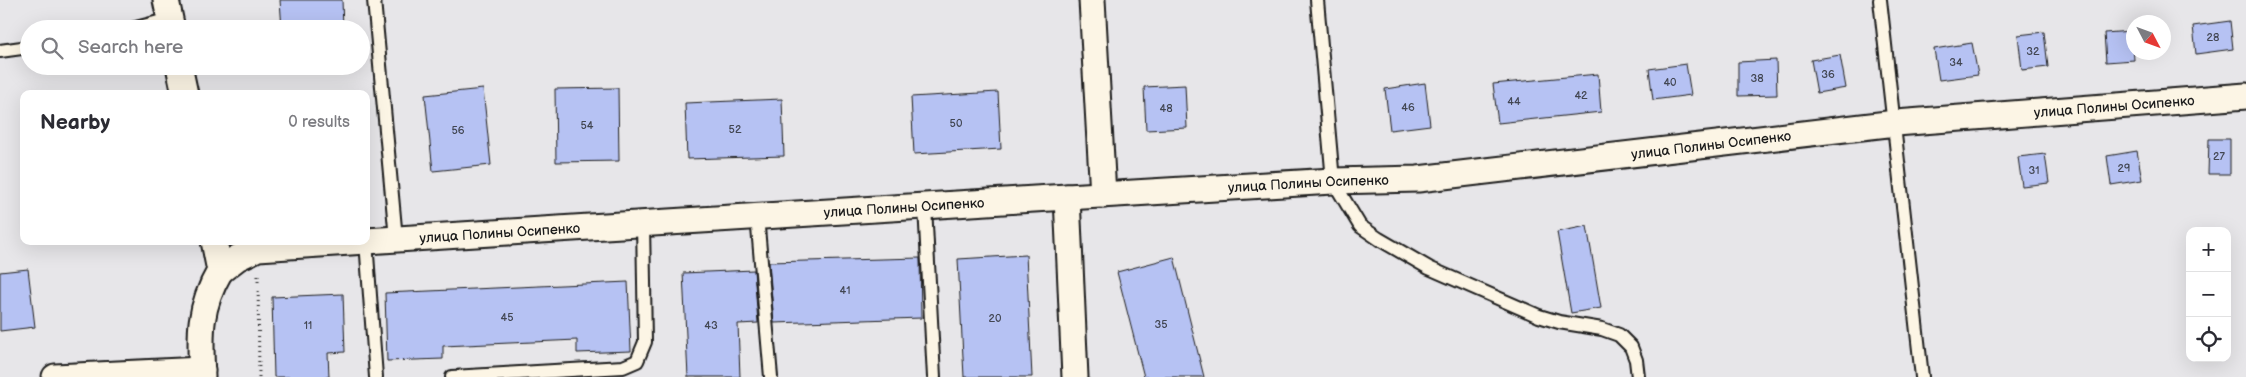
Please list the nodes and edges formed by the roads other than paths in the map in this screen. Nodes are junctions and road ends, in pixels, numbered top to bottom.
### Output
1 (374, 0) edge
2 (1092, 0) edge
3 (1317, 0) edge
4 (1880, 0) edge
5 (20, 48) edge
6 (0, 51) edge
7 (181, 75) edge
8 (184, 90) edge
9 (2246, 96) edge
10 (1896, 123) junction
11 (1333, 182) junction
12 (1103, 195) junction
13 (1067, 197) junction
14 (925, 206) junction
15 (757, 216) junction
16 (642, 222) junction
17 (396, 239) junction
18 (370, 241) edge
19 (215, 245) edge
20 (304, 245) edge
21 (366, 245) edge
22 (220, 271) junction
23 (202, 374) edge
24 (55, 377) edge
25 (376, 377) edge
26 (452, 377) edge
27 (771, 377) edge
28 (934, 377) edge
29 (1075, 377) edge
30 (1638, 377) edge
31 (1922, 377) edge

1 - 17 lane
2 - 12 street
3 - 11 lane
4 - 10 lane
5 - 6 lane
7 - 8 street
9 - 10 street, улица Полины Осипенко
10 - 11 street, улица Полины Осипенко
10 - 31 lane
11 - 12 street, улица Полины Осипенко
11 - 30 lane
12 - 13 street, улица Полины Осипенко
13 - 14 street, улица Полины Осипенко
13 - 29 street
14 - 15 street, улица Полины Осипенко
14 - 28 lane
15 - 16 street, улица Полины Осипенко
15 - 27 lane
16 - 17 street, улица Полины Осипенко
16 - 26 lane
17 - 18 street, улица Полины Осипенко
19 - 22 street
20 - 22 street, улица Полины Осипенко
21 - 25 lane
22 - 23 street
23 - 24 street

